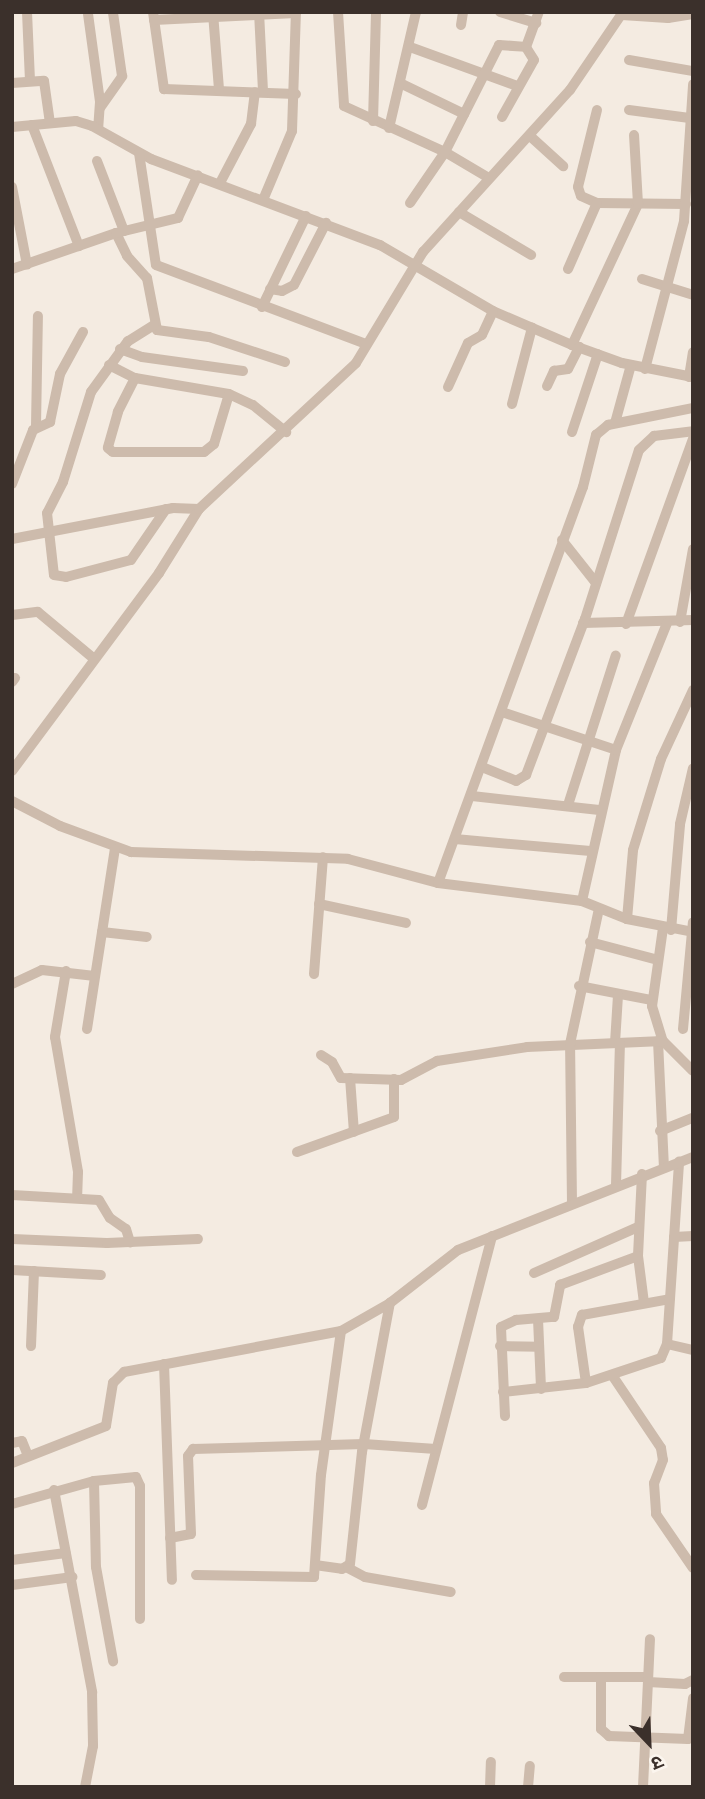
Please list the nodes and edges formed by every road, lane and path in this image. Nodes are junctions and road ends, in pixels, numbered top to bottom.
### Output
1 (27, 12) edge
2 (338, 12) edge
3 (376, 12) edge
4 (416, 12) edge
5 (463, 12) edge
6 (500, 12) edge
7 (113, 13) edge
8 (296, 13) edge
9 (693, 13) edge
10 (88, 14) edge
11 (259, 14) edge
12 (623, 14) edge
13 (213, 15) edge
14 (153, 16) edge
15 (538, 18) edge
16 (461, 25) dead end
17 (410, 47) junction
18 (526, 47) junction
19 (629, 60) dead end
20 (693, 71) edge
21 (484, 74) junction
22 (30, 80) junction
23 (12, 83) edge
24 (402, 84) junction
25 (693, 84) edge
26 (517, 86) junction
27 (219, 90) junction
28 (259, 92) junction
29 (296, 94) junction
30 (100, 108) junction
31 (597, 110) dead end
32 (629, 110) dead end
33 (464, 114) junction
34 (502, 117) dead end
35 (689, 118) junction
36 (373, 121) junction
37 (50, 124) junction
38 (32, 125) junction
39 (12, 127) edge
40 (98, 128) junction
41 (389, 128) junction
42 (634, 135) dead end
43 (530, 136) junction
44 (445, 152) junction
45 (139, 153) junction
46 (97, 161) dead end
47 (564, 166) dead end
48 (198, 174) junction
49 (489, 178) junction
50 (689, 180) edge
51 (220, 183) junction
52 (12, 187) edge
53 (262, 200) junction
54 (410, 203) dead end
55 (597, 203) junction
56 (638, 204) junction
57 (686, 204) junction
58 (459, 212) junction
59 (306, 216) junction
60 (326, 223) junction
61 (149, 225) junction
62 (120, 232) junction
63 (79, 246) junction
64 (531, 255) dead end
65 (27, 265) junction
66 (412, 267) junction
67 (12, 269) edge
68 (568, 269) dead end
69 (642, 279) dead end
70 (665, 288) junction
71 (270, 289) junction
72 (693, 295) edge
73 (262, 307) junction
74 (493, 311) junction
75 (38, 316) dead end
76 (154, 325) junction
77 (531, 328) junction
78 (83, 332) dead end
79 (366, 344) junction
80 (576, 346) junction
81 (120, 349) junction
82 (693, 352) edge
83 (598, 354) junction
84 (285, 362) dead end
85 (109, 365) junction
86 (631, 365) junction
87 (645, 369) junction
88 (243, 371) dead end
89 (691, 377) edge
90 (135, 378) junction
91 (547, 386) dead end
92 (448, 387) dead end
93 (229, 394) junction
94 (512, 404) dead end
95 (693, 408) edge
96 (615, 423) junction
97 (36, 425) junction
98 (693, 431) edge
99 (286, 432) junction
100 (572, 432) dead end
101 (693, 439) edge
102 (12, 484) edge
103 (166, 509) junction
104 (199, 509) junction
105 (47, 535) junction
106 (12, 539) edge
107 (562, 540) junction
108 (693, 549) edge
109 (596, 583) junction
110 (12, 615) edge
111 (693, 620) edge
112 (680, 622) junction
113 (667, 623) junction
114 (583, 624) junction
115 (626, 624) junction
116 (616, 655) dead end
117 (93, 658) junction
118 (693, 690) edge
119 (502, 712) junction
120 (544, 725) junction
121 (587, 740) junction
122 (616, 750) junction
123 (482, 767) junction
124 (693, 768) edge
125 (12, 771) edge
126 (472, 796) junction
127 (12, 801) edge
128 (568, 805) junction
129 (599, 810) junction
130 (455, 839) junction
131 (115, 849) junction
132 (590, 851) junction
133 (323, 857) junction
134 (438, 883) junction
135 (582, 901) junction
136 (318, 904) junction
137 (599, 909) junction
138 (627, 919) junction
139 (406, 923) dead end
140 (667, 929) junction
141 (692, 929) edge
142 (102, 933) junction
143 (147, 937) dead end
144 (590, 942) junction
145 (658, 960) junction
146 (66, 971) junction
147 (314, 974) dead end
148 (95, 976) junction
149 (12, 985) edge
150 (579, 986) junction
151 (618, 995) junction
152 (651, 1000) junction
153 (87, 1029) dead end
154 (683, 1029) dead end
155 (660, 1041) junction
156 (617, 1043) junction
157 (570, 1044) junction
158 (321, 1055) dead end
159 (693, 1071) edge
160 (350, 1078) junction
161 (394, 1079) junction
162 (693, 1118) edge
163 (660, 1131) junction
164 (354, 1132) junction
165 (297, 1152) dead end
166 (693, 1158) edge
167 (678, 1161) junction
168 (664, 1167) junction
169 (642, 1174) junction
170 (615, 1185) junction
171 (12, 1195) edge
172 (77, 1198) junction
173 (572, 1203) junction
174 (638, 1227) junction
175 (492, 1236) junction
176 (693, 1236) edge
177 (674, 1237) junction
178 (12, 1239) edge
179 (198, 1239) dead end
180 (130, 1242) junction
181 (638, 1256) junction
182 (12, 1270) edge
183 (34, 1271) junction
184 (534, 1273) dead end
185 (100, 1275) dead end
186 (670, 1299) junction
187 (390, 1303) junction
188 (644, 1303) junction
189 (538, 1319) junction
190 (341, 1331) junction
191 (667, 1344) junction
192 (31, 1346) dead end
193 (500, 1346) junction
194 (539, 1347) junction
195 (693, 1350) edge
196 (164, 1364) junction
197 (612, 1376) junction
198 (586, 1384) junction
199 (541, 1389) junction
200 (503, 1392) junction
201 (505, 1416) dead end
202 (12, 1443) edge
203 (324, 1444) junction
204 (364, 1444) junction
205 (436, 1449) junction
206 (28, 1456) junction
207 (12, 1463) edge
208 (94, 1481) junction
209 (54, 1489) junction
210 (12, 1504) edge
211 (422, 1506) dead end
212 (170, 1538) junction
213 (66, 1553) junction
214 (12, 1560) edge
215 (315, 1565) junction
216 (348, 1568) junction
217 (693, 1568) edge
218 (196, 1575) dead end
219 (72, 1577) junction
220 (172, 1580) dead end
221 (12, 1585) edge
222 (450, 1592) dead end
223 (140, 1619) dead end
224 (650, 1639) dead end
225 (113, 1661) dead end
226 (564, 1677) dead end
227 (601, 1677) junction
228 (648, 1680) junction
229 (693, 1680) edge
230 (693, 1698) edge
231 (645, 1736) junction
232 (491, 1762) dead end
233 (530, 1766) dead end
234 (643, 1784) edge
235 (85, 1787) edge
236 (490, 1787) edge
237 (528, 1787) edge

1 - 22 street
2 - 36 street
3 - 36 street
4 - 17 street
5 - 16 street
6 - 15 street
7 - 30 street
8 - 11 street
8 - 29 street
9 - 12 street
10 - 30 street
11 - 13 street
11 - 28 street
12 - 43 street
13 - 14 street
13 - 27 street
14 - 27 street
15 - 18 street
17 - 21 street
17 - 24 street
18 - 21 street
18 - 26 street
19 - 20 street
21 - 26 street
21 - 33 street
22 - 23 street
22 - 37 street
24 - 33 street
24 - 41 street
25 - 35 street
26 - 34 street
27 - 28 street
28 - 29 street
28 - 51 street
29 - 53 street
30 - 40 street
31 - 55 street
32 - 35 street
33 - 44 street
35 - 50 street
36 - 41 street
37 - 38 street
37 - 40 street
38 - 39 street
38 - 63 street
40 - 45 street
41 - 44 street
42 - 56 street
43 - 47 street
43 - 49 street
44 - 49 street
44 - 54 street
45 - 48 street
45 - 61 street
46 - 62 street
48 - 51 street
48 - 61 street
49 - 58 street
50 - 57 street
51 - 53 street
52 - 65 street
53 - 59 street
55 - 56 street
55 - 68 street
56 - 57 street
56 - 80 street
57 - 70 street
58 - 64 street
58 - 66 street
59 - 60 street
59 - 71 street
60 - 66 street
60 - 71 street
61 - 62 street
61 - 73 street
62 - 63 street
62 - 76 street
63 - 65 street
65 - 67 street
66 - 74 street
66 - 79 street
69 - 70 street
70 - 72 street
70 - 87 street
71 - 73 street
73 - 79 street
74 - 77 street
74 - 92 street
75 - 97 street
76 - 81 street
76 - 84 street
77 - 80 street
77 - 94 street
78 - 97 street
79 - 99 street
80 - 83 street
80 - 91 street
81 - 85 street
81 - 88 street
82 - 89 street
83 - 86 street
83 - 100 street
85 - 90 street
85 - 105 street
86 - 87 street
86 - 96 street
87 - 89 street
90 - 93 street
90 - 93 street
93 - 99 street
95 - 96 street
96 - 107 street
97 - 102 street
98 - 109 street
99 - 104 street
101 - 115 street
103 - 104 street
103 - 105 street
103 - 105 street
104 - 117 street
105 - 106 street
107 - 109 street
107 - 119 street
108 - 112 street
109 - 114 street
110 - 117 street
111 - 112 street
112 - 113 street
113 - 115 street
113 - 122 street
114 - 115 street
114 - 120 street
116 - 121 street
117 - 125 street
118 - 138 street
119 - 120 street
119 - 123 street
120 - 121 street
120 - 123 street
121 - 122 street
121 - 128 street
122 - 129 street
123 - 126 street
124 - 140 street
126 - 128 street
126 - 130 street
127 - 131 street
128 - 129 street
129 - 132 street
130 - 132 street
130 - 134 street
131 - 133 street
131 - 142 street
132 - 135 street
133 - 134 street
133 - 136 street
134 - 135 street
135 - 137 street
136 - 139 street
136 - 147 street
137 - 138 street
137 - 144 street
138 - 140 street
140 - 141 street
140 - 145 street
141 - 154 street
142 - 143 street
142 - 148 street
144 - 145 street
144 - 150 street
145 - 152 street
146 - 148 street
146 - 149 street
146 - 172 street
148 - 153 street
150 - 151 street
150 - 157 street
151 - 152 street
151 - 156 street
152 - 155 street
155 - 156 street
155 - 159 street
155 - 163 street
156 - 157 street
156 - 170 street
157 - 161 street
157 - 173 street
158 - 160 street
160 - 161 street
160 - 164 street
161 - 164 street
162 - 163 street
163 - 168 street
164 - 165 street
166 - 167 street
167 - 168 street
167 - 177 street
168 - 169 street
169 - 170 street
169 - 174 street
170 - 173 street
171 - 172 street
172 - 180 street
173 - 175 street
174 - 181 street
174 - 184 street
175 - 187 street
175 - 205 street
176 - 177 street
177 - 186 street
178 - 180 street
179 - 180 street
181 - 188 street
181 - 189 street
182 - 183 street
183 - 185 street
183 - 192 street
186 - 188 street
186 - 191 street
187 - 190 street
187 - 204 street
188 - 198 street
189 - 193 street
189 - 194 street
190 - 196 street
190 - 203 street
191 - 195 street
191 - 197 street
193 - 194 street
193 - 200 street
194 - 199 street
196 - 206 street
196 - 212 street
197 - 198 street
197 - 217 street
198 - 199 street
199 - 200 street
200 - 201 street
202 - 206 street
203 - 204 street
203 - 212 street
203 - 215 street
204 - 205 street
204 - 216 street
205 - 211 street
206 - 207 street
208 - 209 street
208 - 223 street
208 - 225 street
209 - 210 street
209 - 213 street
212 - 220 street
213 - 214 street
213 - 219 street
215 - 216 street
215 - 218 street
216 - 222 street
219 - 221 street
219 - 235 street
224 - 228 street
226 - 227 street
227 - 228 street
227 - 231 street
228 - 229 street
228 - 231 street
230 - 231 street
231 - 234 street
232 - 236 street
233 - 237 street

